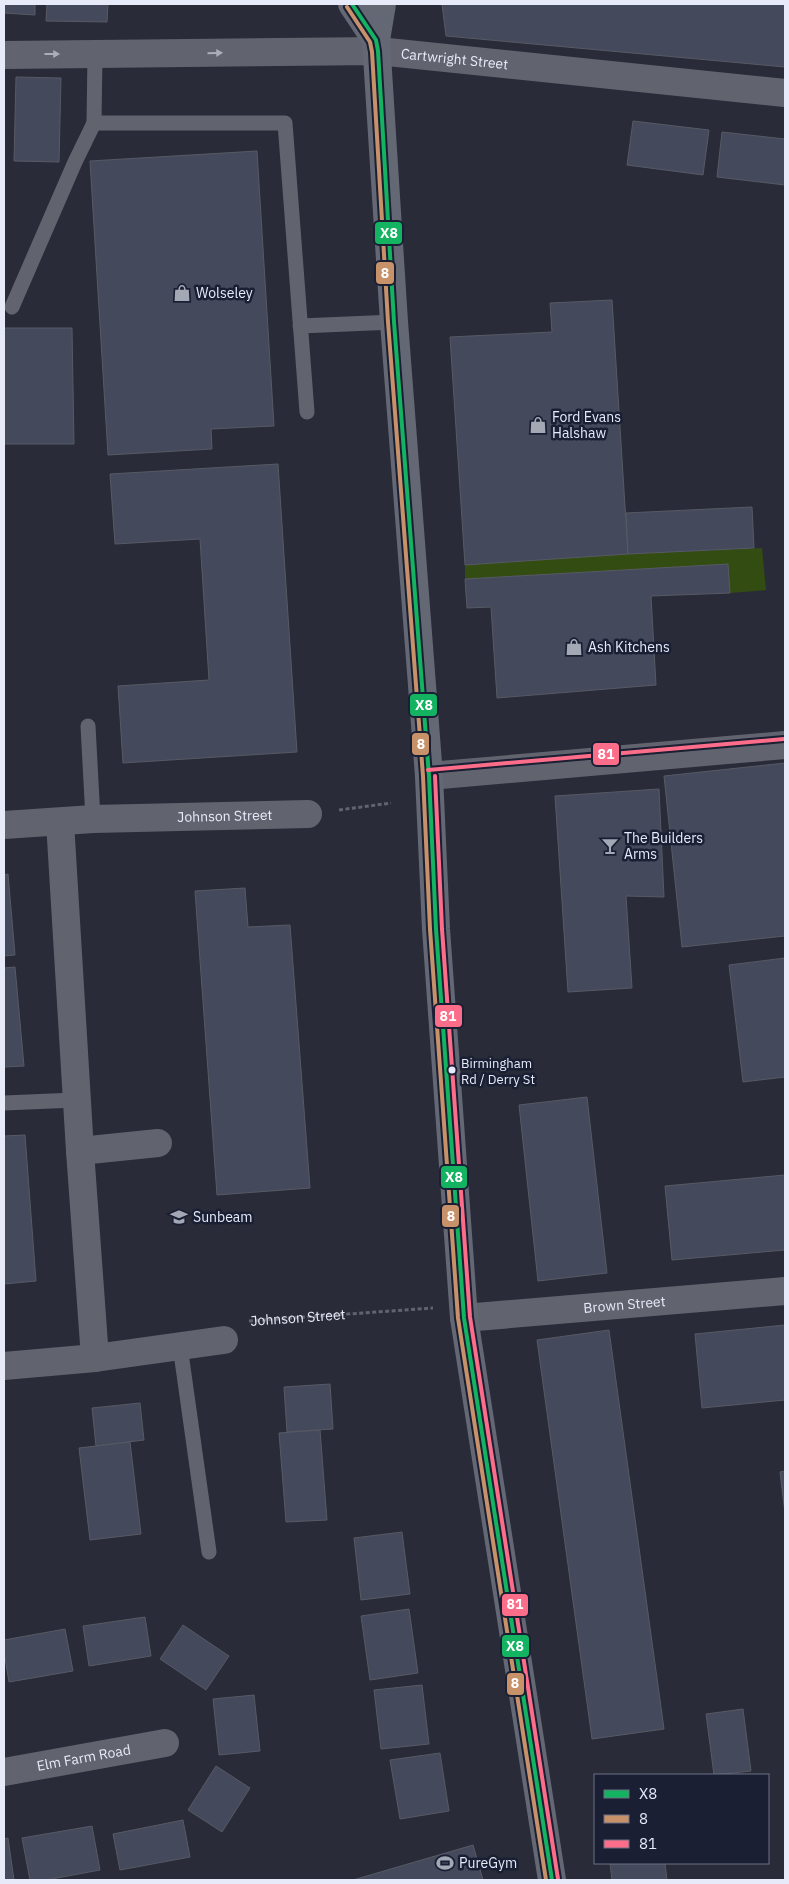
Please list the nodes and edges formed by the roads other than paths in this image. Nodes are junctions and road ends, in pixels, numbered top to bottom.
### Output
1 (352, 4) edge
2 (382, 4) edge
3 (377, 45) junction
4 (95, 54) junction
5 (4, 55) edge
6 (785, 93) edge
7 (94, 124) junction
8 (12, 307) dead end
9 (394, 322) junction
10 (300, 326) junction
11 (307, 412) dead end
12 (88, 726) dead end
13 (785, 745) edge
14 (428, 776) junction
15 (308, 814) road end
16 (93, 819) junction
17 (60, 822) junction
18 (4, 824) edge
19 (76, 1100) junction
20 (4, 1103) edge
21 (158, 1143) dead end
22 (80, 1152) junction
23 (785, 1290) edge
24 (464, 1318) junction
25 (232, 1331) road end
26 (180, 1346) junction
27 (95, 1358) junction
28 (4, 1366) edge
29 (209, 1552) dead end
30 (165, 1743) dead end
31 (4, 1772) edge
32 (552, 1880) edge

1 - 3 highway
2 - 3 highway
4 -> 3 street, Cartwright Street
3 - 6 street, Cartwright Street
3 - 9 highway
5 -> 4 street, Cartwright Street
4 - 7 lane
7 - 8 lane
7 - 10 lane
9 - 10 lane
9 - 14 highway
10 - 11 lane
12 - 16 lane
13 - 14 street
14 - 24 highway
15 - 16 street, Johnson Street
16 - 17 street, Johnson Street
17 - 18 street, Johnson Street
17 - 19 street
19 - 20 lane
19 - 22 street
21 - 22 street
22 - 27 street
23 - 24 street, Brown Street
24 - 32 highway
25 - 26 street
26 - 27 street
26 - 29 lane
27 - 28 street
30 - 31 street, Elm Farm Road

